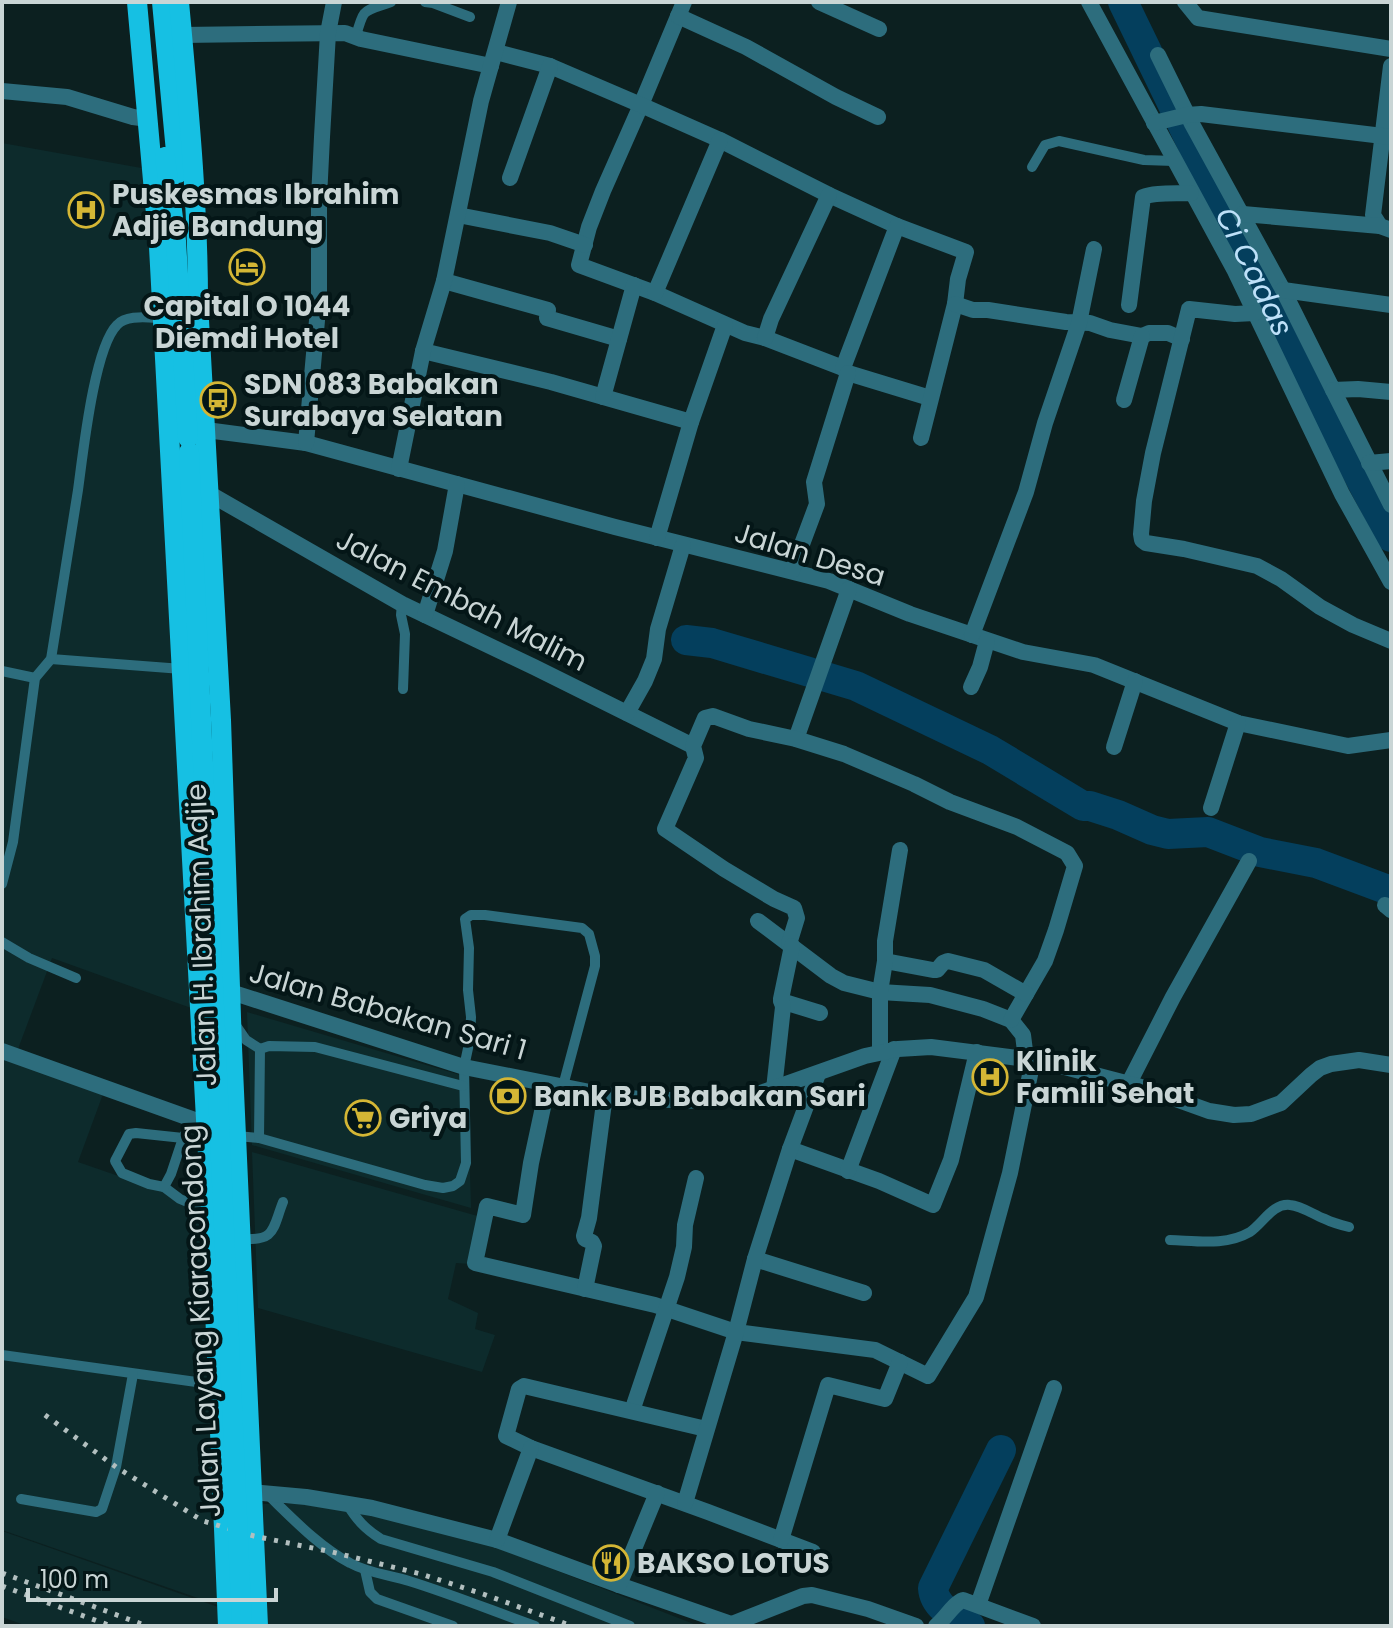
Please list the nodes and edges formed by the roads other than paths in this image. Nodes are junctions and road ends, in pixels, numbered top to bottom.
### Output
1 (137, 2) edge
2 (151, 2) edge
3 (162, 2) edge
4 (179, 2) edge
5 (334, 2) edge
6 (391, 2) edge
7 (425, 2) edge
8 (509, 2) edge
9 (819, 2) edge
10 (1089, 2) edge
11 (1185, 2) edge
12 (681, 9) edge
13 (470, 17) dead end
14 (879, 29) dead end
15 (328, 33) junction
16 (182, 35) junction
17 (356, 36) junction
18 (1391, 49) edge
19 (1158, 55) dead end
20 (493, 59) junction
21 (550, 66) junction
22 (1391, 66) edge
23 (2, 91) edge
24 (641, 105) junction
25 (878, 117) dead end
26 (1173, 118) junction
27 (148, 119) junction
28 (1387, 136) edge
29 (720, 140) junction
30 (1174, 161) junction
31 (1032, 167) dead end
32 (510, 178) dead end
33 (173, 182) junction
34 (1191, 193) junction
35 (829, 195) junction
36 (1243, 214) junction
37 (458, 215) junction
38 (1381, 223) edge
39 (897, 226) junction
40 (198, 243) junction
41 (168, 244) junction
42 (585, 245) junction
43 (1094, 249) dead end
44 (444, 281) junction
45 (634, 285) junction
46 (1283, 290) junction
47 (655, 293) junction
48 (955, 304) junction
49 (1129, 305) dead end
50 (1391, 305) edge
51 (1255, 313) junction
52 (181, 318) junction
53 (1079, 323) junction
54 (725, 325) junction
55 (1142, 336) junction
56 (765, 338) junction
57 (619, 339) junction
58 (1182, 339) junction
59 (423, 351) junction
60 (845, 370) junction
61 (165, 372) junction
62 (202, 374) joint
63 (1333, 390) junction
64 (1391, 392) edge
65 (603, 397) junction
66 (930, 398) junction
67 (1124, 400) dead end
68 (691, 422) junction
69 (921, 438) dead end
70 (194, 440) junction
71 (306, 443) junction
72 (1391, 461) edge
73 (1369, 463) junction
74 (399, 469) junction
75 (457, 484) junction
76 (210, 494) junction
77 (1391, 505) edge
78 (657, 538) junction
79 (683, 545) junction
80 (792, 571) junction
81 (1391, 582) edge
82 (849, 589) junction
83 (402, 604) junction
84 (425, 615) junction
85 (980, 638) junction
86 (1391, 641) edge
87 (51, 659) junction
88 (182, 669) junction
89 (2, 671) edge
90 (35, 678) junction
91 (1135, 681) junction
92 (971, 687) dead end
93 (403, 689) dead end
94 (627, 713) junction
95 (1238, 723) junction
96 (796, 739) junction
97 (1391, 740) edge
98 (693, 746) junction
99 (1114, 747) dead end
100 (1211, 808) dead end
101 (900, 850) dead end
102 (1249, 861) dead end
103 (2, 884) edge
104 (758, 921) dead end
105 (2, 942) edge
106 (790, 945) junction
107 (885, 961) junction
108 (76, 978) dead end
109 (231, 992) junction
110 (880, 992) junction
111 (198, 993) junction
112 (1026, 994) junction
113 (781, 1001) junction
114 (820, 1013) dead end
115 (231, 1019) junction
116 (1011, 1020) junction
117 (260, 1049) junction
118 (2, 1051) edge
119 (887, 1051) junction
120 (977, 1052) junction
121 (1029, 1059) junction
122 (1391, 1065) edge
123 (464, 1067) junction
124 (818, 1074) junction
125 (1129, 1083) junction
126 (556, 1085) junction
127 (463, 1086) junction
128 (774, 1089) junction
129 (605, 1095) junction
130 (200, 1122) junction
131 (237, 1136) junction
132 (183, 1138) junction
133 (259, 1138) junction
134 (790, 1149) junction
135 (848, 1171) junction
136 (696, 1178) dead end
137 (164, 1187) junction
138 (283, 1202) dead end
139 (211, 1212) junction
140 (1349, 1227) dead end
141 (241, 1239) junction
142 (1170, 1240) dead end
143 (755, 1259) junction
144 (243, 1271) junction
145 (214, 1273) junction
146 (585, 1289) junction
147 (864, 1293) dead end
148 (667, 1309) junction
149 (736, 1332) junction
150 (2, 1355) edge
151 (900, 1362) junction
152 (133, 1374) junction
153 (218, 1385) junction
154 (1054, 1388) dead end
155 (632, 1411) junction
156 (706, 1429) junction
157 (531, 1448) junction
158 (259, 1492) junction
159 (657, 1493) junction
160 (21, 1499) dead end
161 (685, 1503) junction
162 (347, 1504) junction
163 (497, 1540) junction
164 (781, 1540) junction
165 (813, 1552) dead end
166 (225, 1561) junction
167 (256, 1561) junction
168 (365, 1570) junction
169 (619, 1585) junction
170 (978, 1605) junction
171 (945, 1617) edge
172 (734, 1625) edge
173 (228, 1626) edge
174 (242, 1626) edge
175 (258, 1626) edge
176 (453, 1626) edge
177 (535, 1626) edge
178 (630, 1626) edge
179 (916, 1626) edge
180 (1033, 1626) edge

1 - 27 main road
2 - 33 main road, Jalan H. Ibrahim Adjie
3 - 33 main road, Jalan H. Ibrahim Adjie
4 - 16 main road, Jalan H. Ibrahim Adjie
5 - 15 street
6 - 17 lane
7 - 13 lane
8 - 20 street
9 - 14 street
10 - 26 street
11 - 18 street
12 - 24 street
12 - 25 street
15 - 16 street
15 - 17 street
15 - 71 street
16 - 40 main road, Jalan H. Ibrahim Adjie
17 - 20 street
19 - 26 street
20 - 21 street
20 - 37 street
21 - 24 street
21 - 32 street
22 - 28 street
23 - 27 street
24 - 29 street
24 - 42 street
26 - 28 street
26 - 30 street
26 - 36 street
27 - 41 main road
28 - 38 street
29 - 35 street
29 - 47 street
30 - 31 lane
30 - 34 street
33 - 40 main road, Jalan H. Ibrahim Adjie
33 - 41 main road, Jalan H. Ibrahim Adjie
34 - 49 street
34 - 51 street
35 - 39 street
35 - 56 street
36 - 38 street
36 - 46 street
37 - 42 street
37 - 44 street
39 - 48 street
39 - 60 street
40 - 52 main road, Jalan H. Ibrahim Adjie
41 - 52 main road
42 - 45 street
43 - 53 street
44 - 57 street
44 - 59 street
45 - 47 street
45 - 57 street
46 - 50 street
46 - 63 street
47 - 54 street
48 - 53 street
48 - 66 street
51 - 58 street
51 - 81 street
52 - 61 main road, Jalan H. Ibrahim Adjie
52 - 62 main road, Jalan H. Ibrahim Adjie
52 - 70 main road
52 - 87 lane
53 - 55 street
53 - 85 street
54 - 56 street
54 - 68 street
55 - 58 street
55 - 67 street
56 - 60 street
57 - 65 street
58 - 86 street
59 - 65 street
59 - 74 street
60 - 66 street
60 - 80 street
61 - 70 main road, Jalan Layang Kiaracondong
61 - 88 main road, Jalan H. Ibrahim Adjie
62 - 70 main road, Jalan Layang Kiaracondong
63 - 64 street
63 - 73 street
65 - 68 street
66 - 69 street
68 - 78 street
70 - 71 street, Jalan Desa
70 - 76 main road, Jalan H. Ibrahim Adjie
70 - 174 main road, Jalan Layang Kiaracondong, bridge
71 - 74 street, Jalan Desa
72 - 73 street
73 - 77 street
74 - 75 street, Jalan Desa
75 - 78 street, Jalan Desa
75 - 84 street
76 - 83 street, Jalan Embah Malim
76 - 109 main road, Jalan H. Ibrahim Adjie
78 - 79 street, Jalan Desa
79 - 80 street, Jalan Desa
79 - 94 street
80 - 82 street, Jalan Desa
82 - 85 street, Jalan Desa
82 - 96 street
83 - 84 street, Jalan Embah Malim
83 - 93 lane
84 - 94 street, Jalan Embah Malim
85 - 91 street, Jalan Desa
85 - 92 street
87 - 88 lane
87 - 90 lane
88 - 111 main road, Jalan H. Ibrahim Adjie
89 - 90 lane
90 - 103 lane
91 - 95 street, Jalan Desa
91 - 99 street
94 - 98 street, Jalan Embah Malim
95 - 97 street, Jalan Desa
95 - 100 street
96 - 98 street
96 - 112 street
98 - 106 street
101 - 107 street
102 - 125 street
104 - 106 street
105 - 108 lane
106 - 110 street
106 - 113 street
107 - 110 street
107 - 112 street
109 - 111 street, Jalan Babakan Sari 1
109 - 115 main road, Jalan H. Ibrahim Adjie
109 - 123 street, Jalan Babakan Sari 1
110 - 116 street
110 - 119 street
111 - 130 main road, Jalan H. Ibrahim Adjie
112 - 116 street
113 - 114 street
113 - 128 street
115 - 117 lane
115 - 131 main road, Jalan H. Ibrahim Adjie
116 - 121 street
117 - 127 lane
117 - 133 lane
118 - 130 street
119 - 120 street, Jalan Babakan Sari 1
119 - 124 street, Jalan Babakan Sari 1
119 - 135 street
120 - 121 street, Jalan Babakan Sari 1
120 - 135 street
121 - 125 street, Jalan Babakan Sari 1
121 - 151 street
122 - 125 street, Jalan Babakan Sari 1
123 - 126 street, Jalan Babakan Sari 1
123 - 126 lane
123 - 127 lane
124 - 128 street, Jalan Babakan Sari 1
124 - 134 street
126 - 129 street, Jalan Babakan Sari 1
126 - 146 street
127 - 133 lane
128 - 129 street, Jalan Babakan Sari 1
129 - 146 street
130 - 132 lane
130 - 139 main road, Jalan H. Ibrahim Adjie
131 - 133 lane
131 - 141 main road, Jalan H. Ibrahim Adjie
132 - 137 lane
132 - 137 lane
134 - 135 street
134 - 143 street
136 - 148 street
137 - 139 lane
138 - 141 lane
139 - 145 main road, Jalan H. Ibrahim Adjie
140 - 142 lane
141 - 144 main road, Jalan H. Ibrahim Adjie
143 - 147 street
143 - 149 street
144 - 145 main road
144 - 158 main road, Jalan H. Ibrahim Adjie
145 - 153 main road, Jalan H. Ibrahim Adjie
146 - 148 street
148 - 149 street
148 - 155 street
149 - 151 street
149 - 156 street
150 - 152 lane
151 - 164 street
152 - 153 lane
152 - 160 lane
153 - 166 main road, Jalan H. Ibrahim Adjie
154 - 170 street
155 - 156 street
155 - 157 street
156 - 161 street
157 - 159 street
157 - 163 street
158 - 162 street
158 - 167 main road, Jalan H. Ibrahim Adjie
158 - 168 lane
159 - 161 street
159 - 169 street
161 - 164 street
162 - 163 street
162 - 178 lane
163 - 169 street
164 - 165 street
166 - 167 main road
166 - 173 main road, Jalan H. Ibrahim Adjie
167 - 175 main road, Jalan H. Ibrahim Adjie
168 - 176 lane
168 - 177 lane
169 - 172 street
170 - 171 street
170 - 180 street
172 - 179 street

